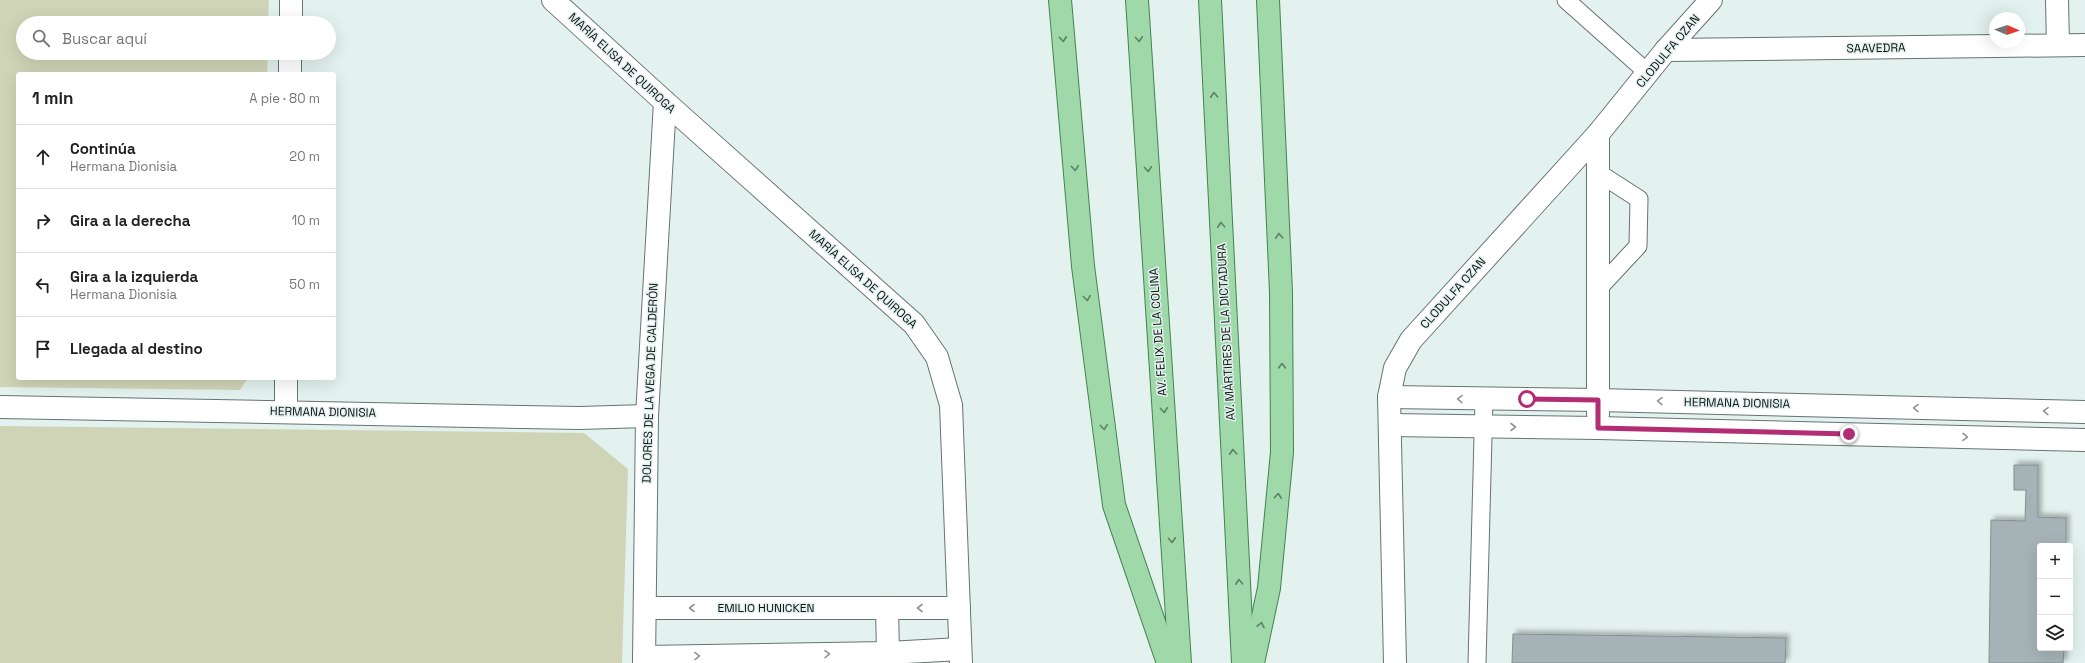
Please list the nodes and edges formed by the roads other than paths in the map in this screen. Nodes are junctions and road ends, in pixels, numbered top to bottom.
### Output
1 (291, 0) edge
2 (554, 0) edge
3 (1060, 0) edge
4 (1137, 0) edge
5 (1210, 0) edge
6 (1268, 0) edge
7 (1566, 0) edge
8 (1711, 0) edge
9 (2057, 0) edge
10 (290, 16) edge
11 (2058, 45) junction
12 (2085, 45) edge
13 (1666, 50) junction
14 (290, 60) edge
15 (290, 72) edge
16 (1648, 73) junction
17 (665, 102) junction
18 (1598, 134) junction
19 (1597, 172) junction
20 (1598, 289) junction
21 (286, 380) edge
22 (1389, 397) junction
23 (1484, 399) junction
24 (1598, 400) junction
25 (0, 407) edge
26 (286, 411) junction
27 (2085, 412) edge
28 (647, 416) junction
29 (1390, 425) junction
30 (1483, 427) junction
31 (1598, 428) junction
32 (2085, 440) edge
33 (644, 608) junction
34 (887, 608) junction
35 (959, 608) junction
36 (888, 653) junction
37 (961, 656) edge
38 (644, 660) edge
39 (1168, 663) edge
40 (1180, 663) edge
41 (1243, 663) edge
42 (1253, 663) edge
43 (1396, 663) edge
44 (1477, 663) edge

1 - 10 street
2 - 17 street, MARÍA ELISA DE QUIROGA
3 -> 39 main road
4 -> 40 main road, AV. FELIX DE LA COLINA
41 -> 5 main road, AV. MÁRTIRES DE LA DICTADURA
42 -> 6 main road
7 - 16 lane
8 - 13 street, CLODULFA OZAN
9 - 11 street
11 - 12 street, SAAVEDRA
11 - 13 street, SAAVEDRA
13 - 16 street, CLODULFA OZAN
14 - 15 street
16 - 18 street, CLODULFA OZAN
17 - 28 street, DOLORES DE LA VEGA DE CALDERÓN
17 - 35 street, MARÍA ELISA DE QUIROGA
18 - 19 street
18 - 22 street, CLODULFA OZAN
19 - 20 street
19 - 20 lane
20 - 24 street
21 - 26 street
23 -> 22 street, HERMANA DIONISIA
22 - 29 street, CLODULFA OZAN
23 - 24 street, HERMANA DIONISIA
23 - 30 lane
27 -> 24 street, HERMANA DIONISIA
24 - 31 street
25 - 26 street, HERMANA DIONISIA
26 - 28 street, HERMANA DIONISIA
28 - 33 street, DOLORES DE LA VEGA DE CALDERÓN
29 - 30 street
29 - 43 street, CLODULFA OZAN
30 -> 31 street
30 - 44 lane
31 -> 32 street
34 -> 33 street, EMILIO HUNICKEN
33 - 38 street, DOLORES DE LA VEGA DE CALDERÓN
35 -> 34 street, EMILIO HUNICKEN
34 - 36 street
35 - 37 street, MARÍA ELISA DE QUIROGA
36 - 37 street
38 -> 36 street

